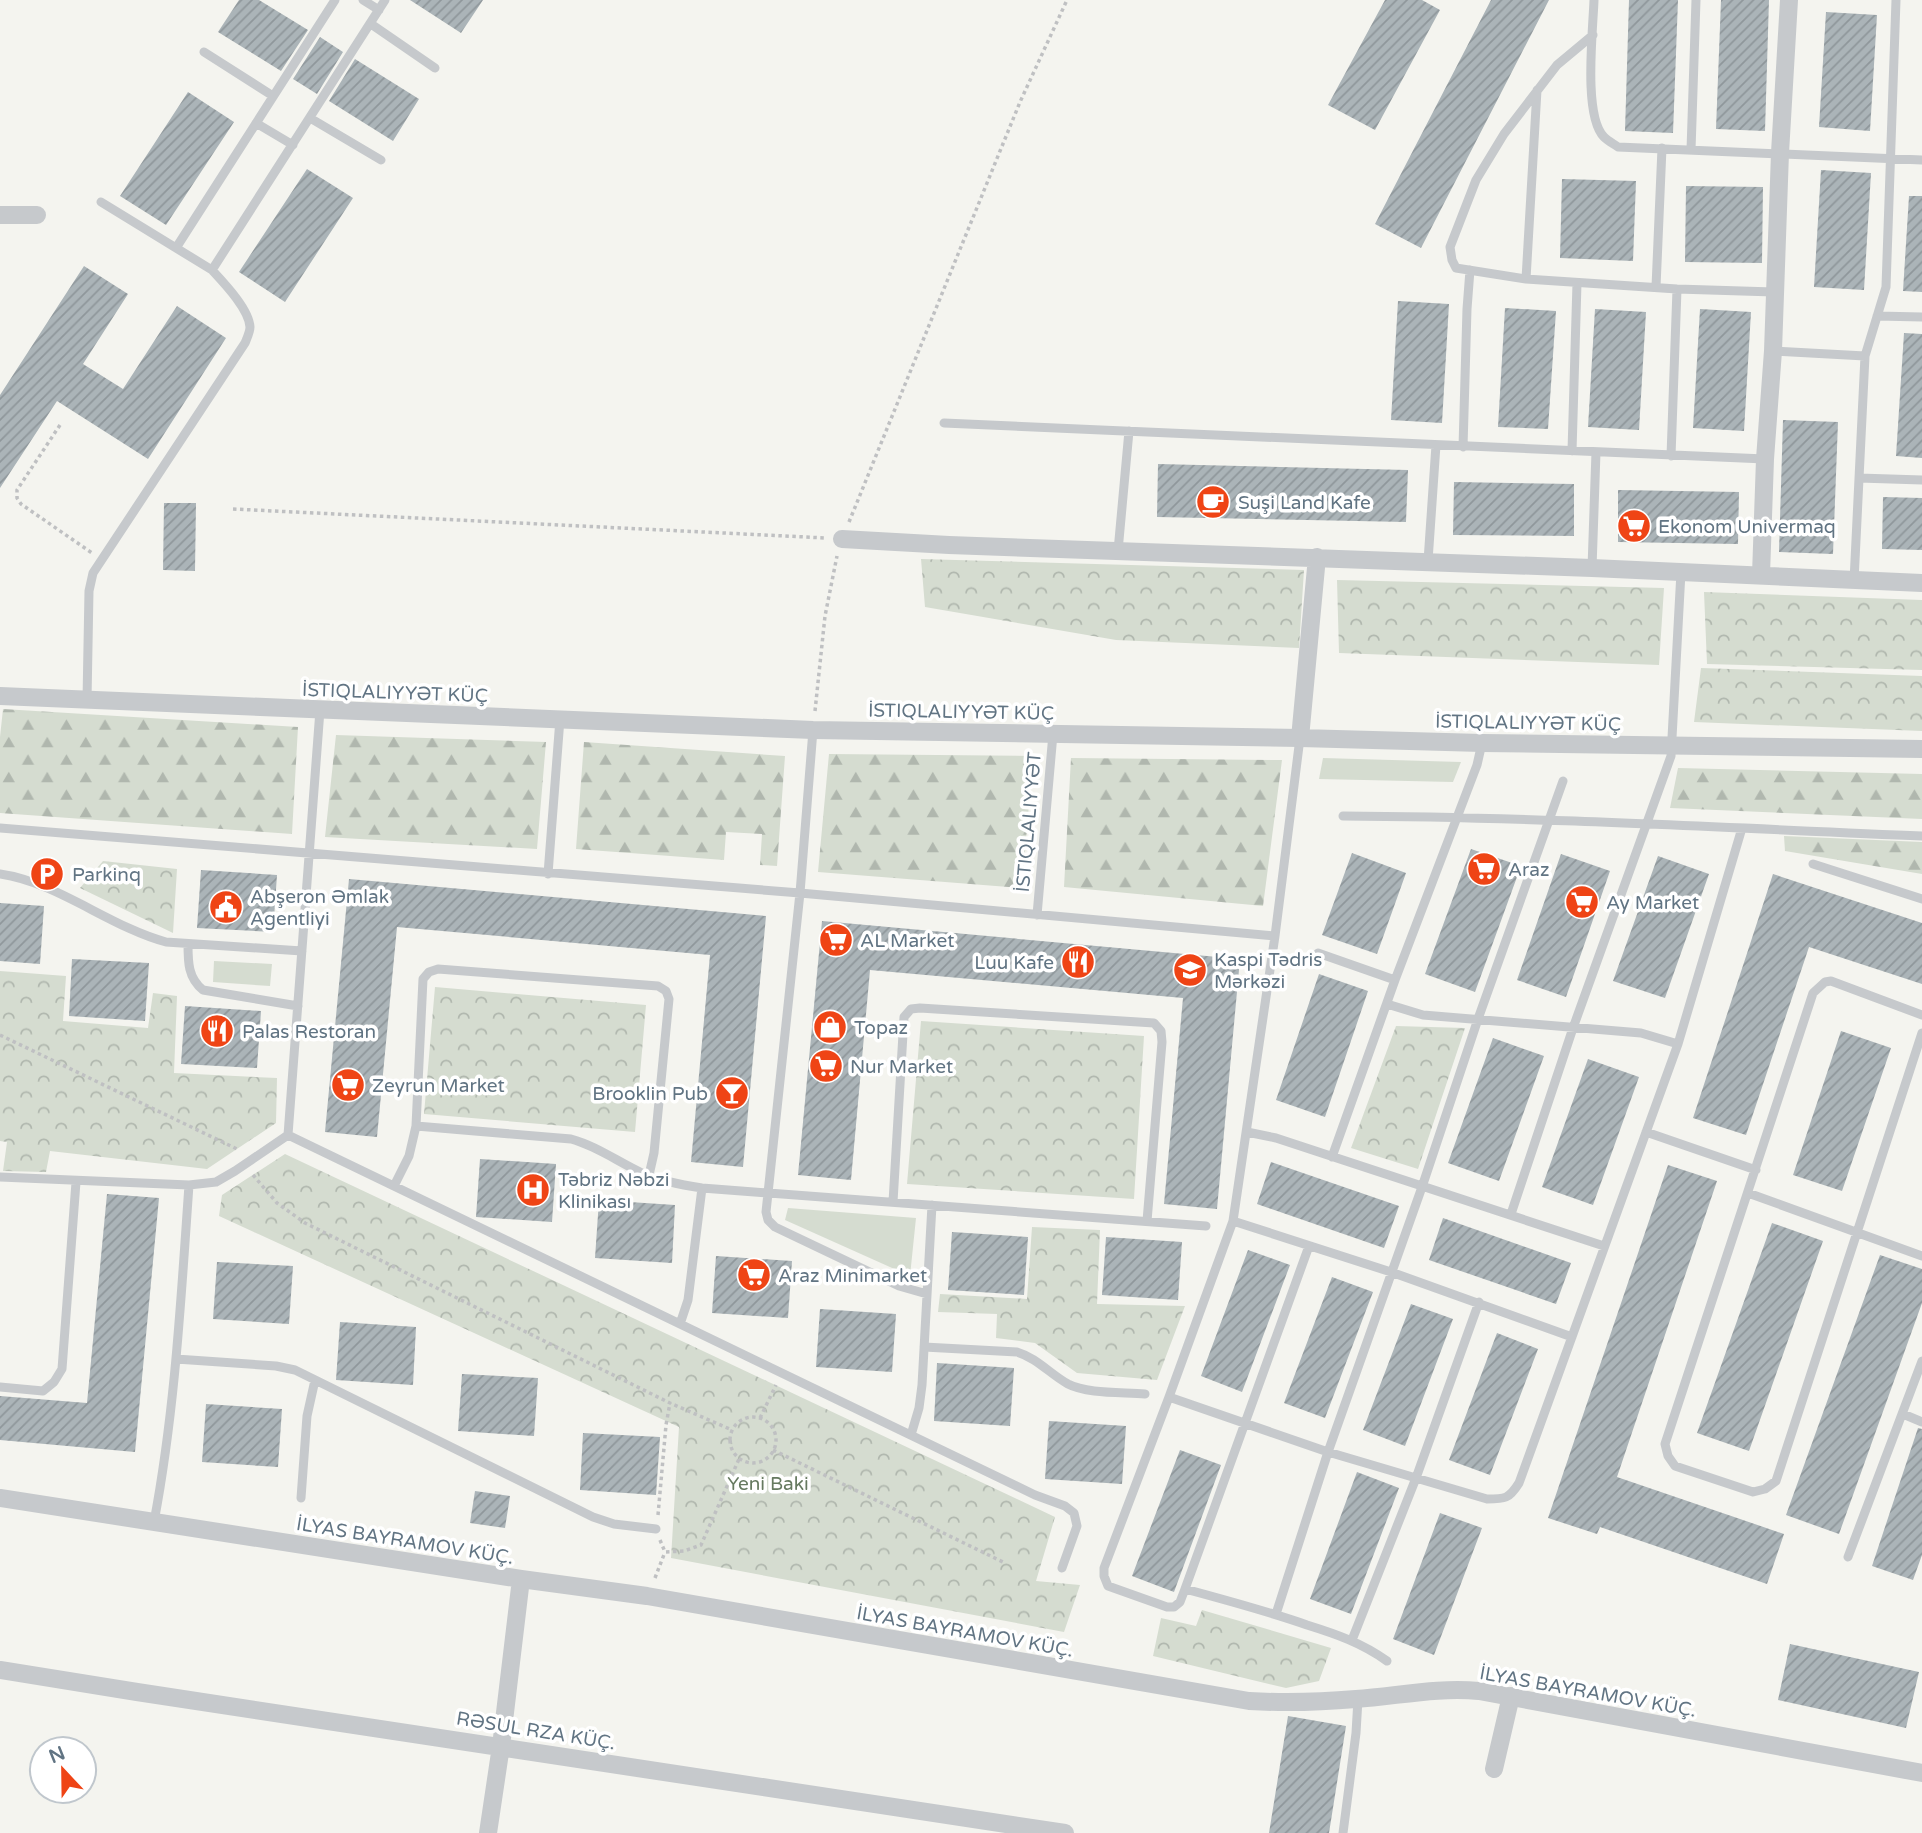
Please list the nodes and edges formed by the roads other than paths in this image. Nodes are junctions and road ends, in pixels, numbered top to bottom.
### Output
1 (363, 0) edge
2 (386, 0) edge
3 (1594, 0) edge
4 (1696, 0) edge
5 (1789, 0) edge
6 (1896, 0) edge
7 (334, 1) edge
8 (379, 10) junction
9 (371, 24) junction
10 (1593, 35) junction
11 (204, 52) dead end
12 (435, 68) dead end
13 (1537, 90) junction
14 (273, 96) junction
15 (310, 118) junction
16 (256, 123) junction
17 (293, 145) junction
18 (1662, 148) junction
19 (1691, 150) junction
20 (1780, 153) junction
21 (1891, 159) junction
22 (381, 160) dead end
23 (1922, 160) edge
24 (101, 202) dead end
25 (0, 215) edge
26 (37, 215) dead end
27 (176, 248) junction
28 (212, 270) junction
29 (1470, 270) junction
30 (1526, 279) junction
31 (1577, 284) junction
32 (1656, 287) junction
33 (1677, 289) junction
34 (1774, 292) junction
35 (1877, 316) junction
36 (1922, 317) edge
37 (1773, 351) junction
38 (1865, 356) junction
39 (944, 423) dead end
40 (1129, 431) junction
41 (1436, 445) junction
42 (1463, 447) junction
43 (1572, 452) junction
44 (1596, 452) junction
45 (1671, 456) junction
46 (1765, 460) junction
47 (1859, 478) junction
48 (1922, 480) edge
49 (842, 539) road end
50 (1118, 551) junction
51 (1317, 557) junction
52 (1428, 561) junction
53 (1592, 568) junction
54 (1681, 572) junction
55 (1761, 575) junction
56 (1854, 581) junction
57 (1922, 583) edge
58 (0, 696) edge
59 (87, 700) junction
60 (320, 710) junction
61 (560, 719) junction
62 (813, 730) junction
63 (1053, 734) junction
64 (1300, 738) junction
65 (1482, 743) junction
66 (1672, 745) junction
67 (1922, 749) edge
68 (1563, 782) dead end
69 (1343, 816) dead end
70 (1458, 817) junction
71 (1549, 821) junction
72 (1646, 823) junction
73 (0, 828) edge
74 (1742, 828) junction
75 (1922, 836) edge
76 (310, 854) junction
77 (1813, 864) dead end
78 (0, 874) edge
79 (548, 874) junction
80 (800, 893) junction
81 (1922, 899) edge
82 (1037, 915) junction
83 (1275, 936) junction
84 (188, 944) junction
85 (302, 951) junction
86 (1318, 953) dead end
87 (1395, 980) junction
88 (1387, 1004) junction
89 (298, 1006) junction
90 (1922, 1015) edge
91 (1478, 1018) junction
92 (1573, 1028) junction
93 (1922, 1033) edge
94 (1678, 1044) junction
95 (416, 1126) junction
96 (1247, 1132) junction
97 (1646, 1132) junction
98 (288, 1135) junction
99 (1332, 1157) junction
100 (1756, 1170) junction
101 (649, 1175) junction
102 (0, 1177) edge
103 (76, 1182) junction
104 (189, 1185) junction
105 (394, 1186) junction
106 (1422, 1187) junction
107 (702, 1188) junction
108 (766, 1192) junction
109 (1748, 1193) junction
110 (894, 1202) junction
111 (932, 1205) junction
112 (1511, 1214) junction
113 (1147, 1221) junction
114 (1233, 1221) junction
115 (1206, 1226) dead end
116 (1857, 1232) junction
117 (1310, 1246) junction
118 (1604, 1246) junction
119 (1922, 1256) edge
120 (1391, 1272) junction
121 (927, 1294) junction
122 (1479, 1302) junction
123 (680, 1324) junction
124 (1572, 1336) junction
125 (924, 1346) junction
126 (176, 1359) junction
127 (1922, 1361) edge
128 (315, 1380) junction
129 (0, 1387) edge
130 (1144, 1394) dead end
131 (1170, 1397) junction
132 (1903, 1414) junction
133 (1922, 1422) edge
134 (1247, 1423) junction
135 (911, 1435) junction
136 (1328, 1452) junction
137 (1416, 1478) junction
138 (0, 1498) edge
139 (301, 1499) dead end
140 (154, 1522) junction
141 (656, 1529) road end
142 (1848, 1557) dead end
143 (1062, 1568) dead end
144 (522, 1579) junction
145 (1185, 1589) junction
146 (1276, 1614) junction
147 (1352, 1640) junction
148 (1387, 1661) dead end
149 (0, 1670) edge
150 (1511, 1696) junction
151 (1358, 1699) junction
152 (501, 1746) junction
153 (1494, 1769) dead end
154 (1922, 1773) edge
155 (488, 1833) edge
156 (1065, 1833) edge
157 (1343, 1833) edge

1 - 8 lane
2 - 8 lane
3 - 10 lane
4 - 19 lane
5 - 20 street
6 - 21 lane
7 - 14 lane
8 - 9 lane
9 - 12 lane
9 - 15 lane
10 - 13 lane
10 - 18 lane
11 - 14 lane
13 - 29 lane
13 - 30 lane
14 - 16 lane
15 - 17 lane
15 - 22 lane
16 - 17 lane
16 - 27 lane
17 - 28 lane
18 - 19 lane
18 - 32 lane
19 - 20 lane
20 - 21 lane
20 - 34 street
21 - 23 lane
21 - 35 lane
24 - 27 lane
25 - 26 street
27 - 28 lane
28 - 59 lane
29 - 30 lane
29 - 42 lane
30 - 31 lane
31 - 32 lane
31 - 43 lane
32 - 33 lane
33 - 34 lane
33 - 45 lane
34 - 37 street
35 - 36 lane
35 - 38 lane
37 - 38 lane
37 - 46 street
38 - 47 lane
39 - 40 lane
40 - 41 lane
40 - 50 lane
41 - 42 lane
41 - 52 lane
42 - 43 lane
43 - 44 lane
44 - 45 lane
44 - 53 lane
45 - 46 lane
46 - 55 street
47 - 48 lane
47 - 56 lane
49 - 50 street
50 - 51 street
51 - 52 street
51 - 64 street
52 - 53 street
53 - 54 street
54 - 55 street
54 - 66 lane
55 - 56 street
56 - 57 street
58 - 59 street, İSTIQLALIYYƏT KÜÇ
59 - 60 street, İSTIQLALIYYƏT KÜÇ
60 - 61 street, İSTIQLALIYYƏT KÜÇ
60 - 76 lane
61 - 62 street, İSTIQLALIYYƏT KÜÇ
61 - 79 lane
62 - 63 street, İSTIQLALIYYƏT KÜÇ
62 - 80 lane
63 - 64 street, İSTIQLALIYYƏT KÜÇ
63 - 82 lane, İSTIQLALIYYƏT
64 - 65 street, İSTIQLALIYYƏT KÜÇ
64 - 83 lane
65 - 66 street, İSTIQLALIYYƏT KÜÇ
65 - 70 lane
66 - 67 street, İSTIQLALIYYƏT KÜÇ
66 - 72 lane
68 - 71 lane
69 - 70 lane
70 - 71 lane
70 - 87 lane
71 - 72 lane
71 - 91 lane
72 - 74 lane
72 - 92 lane
73 - 76 lane
74 - 75 lane
74 - 94 lane
76 - 79 lane
76 - 85 lane
77 - 81 lane
78 - 84 lane
79 - 80 lane
80 - 82 lane
80 - 108 lane
82 - 83 lane
83 - 96 lane
84 - 85 lane
84 - 89 lane
85 - 89 lane
86 - 87 lane
87 - 88 lane
88 - 91 lane
88 - 99 lane
89 - 98 lane
90 - 100 lane
91 - 92 lane
91 - 106 lane
92 - 94 lane
92 - 112 lane
93 - 116 lane
94 - 97 lane
95 - 101 lane
95 - 101 lane
95 - 105 lane
96 - 99 lane
96 - 114 lane
97 - 100 lane
97 - 118 lane
98 - 104 lane
98 - 105 lane
99 - 106 lane
100 - 109 lane
101 - 107 lane
102 - 103 lane
103 - 104 lane
103 - 129 lane
104 - 126 lane
105 - 123 lane
106 - 112 lane
106 - 120 lane
107 - 108 lane
107 - 123 lane
108 - 110 lane
108 - 121 lane
109 - 116 lane
109 - 116 lane
110 - 111 lane
110 - 113 lane
111 - 113 lane
111 - 121 lane
112 - 118 lane
113 - 115 lane
114 - 117 lane
114 - 131 lane
116 - 119 lane
117 - 120 lane
117 - 134 lane
118 - 124 lane
120 - 122 lane
120 - 136 lane
121 - 125 lane
122 - 124 lane
122 - 137 lane
123 - 135 lane
124 - 137 lane
125 - 130 lane
125 - 135 lane
126 - 128 lane
126 - 140 lane
127 - 132 lane
128 - 139 lane
128 - 141 lane
131 - 134 lane
131 - 145 lane
132 - 133 lane
132 - 142 lane
134 - 136 lane
134 - 145 lane
135 - 143 lane
136 - 137 lane
136 - 146 lane
137 - 147 lane
138 - 140 street, İLYAS BAYRAMOV KÜÇ.
140 - 144 street, İLYAS BAYRAMOV KÜÇ.
144 - 151 street, İLYAS BAYRAMOV KÜÇ.
144 - 152 street
145 - 146 lane
146 - 147 lane
147 - 148 lane
149 - 152 street, RƏSUL RZA KÜÇ.
150 - 151 street, İLYAS BAYRAMOV KÜÇ.
150 - 153 street
150 - 154 street, İLYAS BAYRAMOV KÜÇ.
151 - 157 lane
152 - 155 street
152 - 156 street, RƏSUL RZA KÜÇ.

